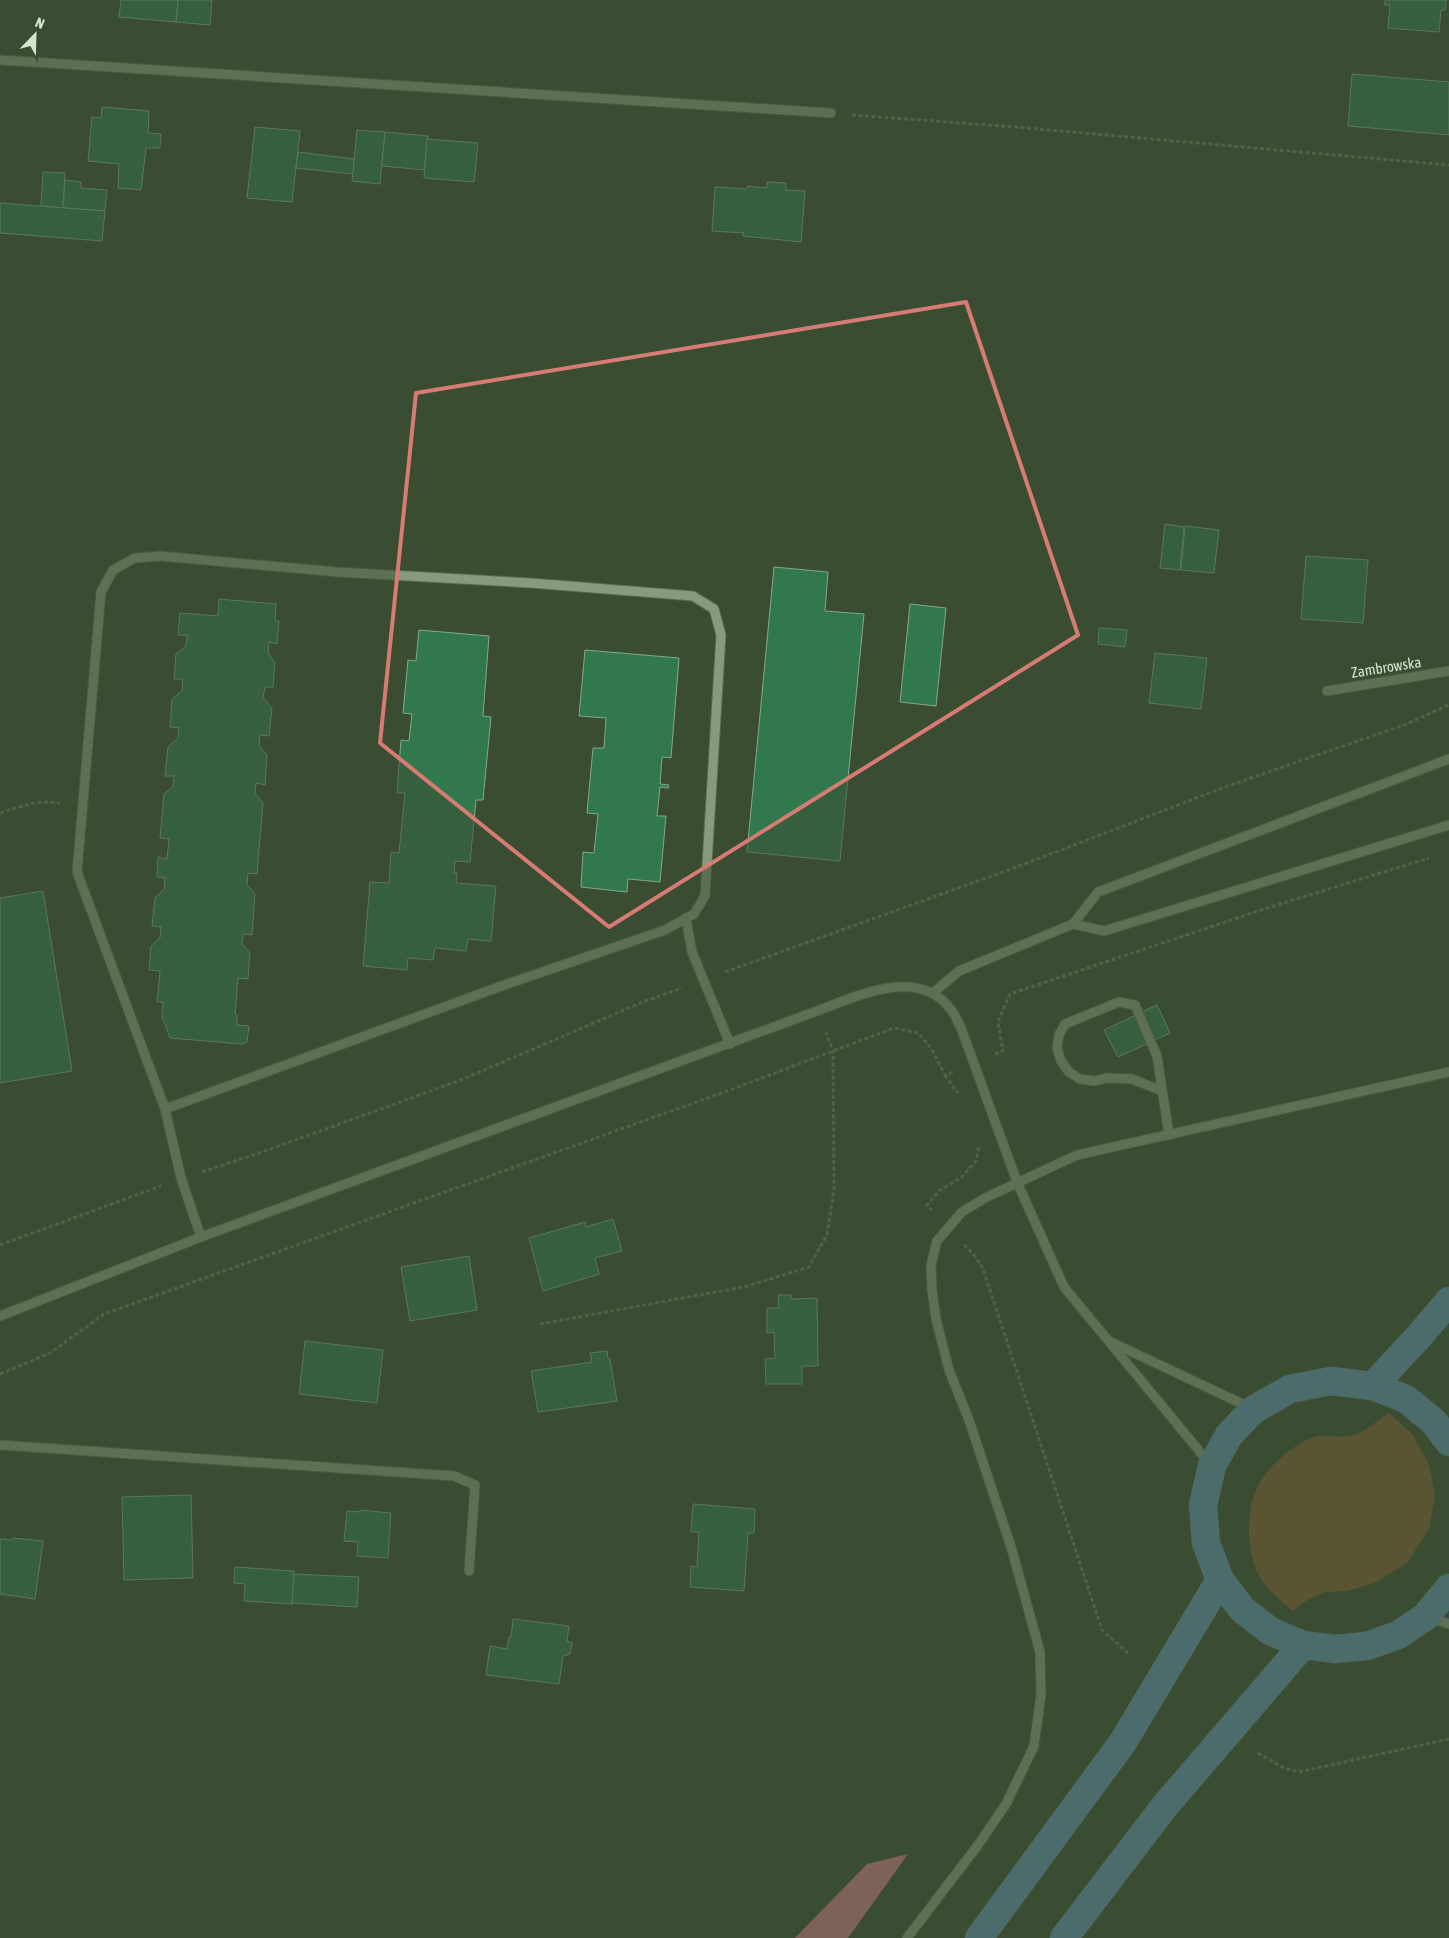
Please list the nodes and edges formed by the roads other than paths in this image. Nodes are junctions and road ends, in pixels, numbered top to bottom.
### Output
1 (0, 60) edge
2 (831, 114) road end
3 (1449, 671) edge
4 (1327, 691) dead end
5 (1449, 759) edge
6 (1449, 825) edge
7 (686, 918) junction
8 (1073, 924) junction
9 (933, 993) junction
10 (730, 1044) junction
11 (1449, 1072) edge
12 (1162, 1091) junction
13 (165, 1109) junction
14 (1169, 1135) junction
15 (1016, 1182) junction
16 (201, 1237) junction
17 (1449, 1301) edge
18 (0, 1316) edge
19 (1110, 1341) junction
20 (1373, 1386) junction
21 (1253, 1410) junction
22 (1449, 1442) edge
23 (0, 1445) edge
24 (1212, 1466) junction
25 (469, 1571) dead end
26 (1220, 1580) junction
27 (1449, 1588) edge
28 (1437, 1621) edge
29 (1303, 1645) junction
30 (907, 1938) edge
31 (979, 1938) edge
32 (1064, 1938) edge

1 - 2 street
3 - 4 street, Zambrowska
5 - 8 street
6 - 8 street
7 - 10 street
7 - 13 street
7 - 13 street
8 - 9 street
9 - 10 street
9 - 15 street
10 - 16 street
11 - 14 street
12 - 12 street
12 - 14 street
13 - 16 street
14 - 15 street
15 - 19 street
15 - 30 street
16 - 18 street
17 - 20 main road
19 - 21 street
19 - 24 street
20 - 21 main road
20 - 22 main road
21 - 24 main road
23 - 25 street
24 - 26 main road
26 - 29 main road
26 - 31 main road
27 - 28 main road
28 - 29 main road
29 - 32 main road

